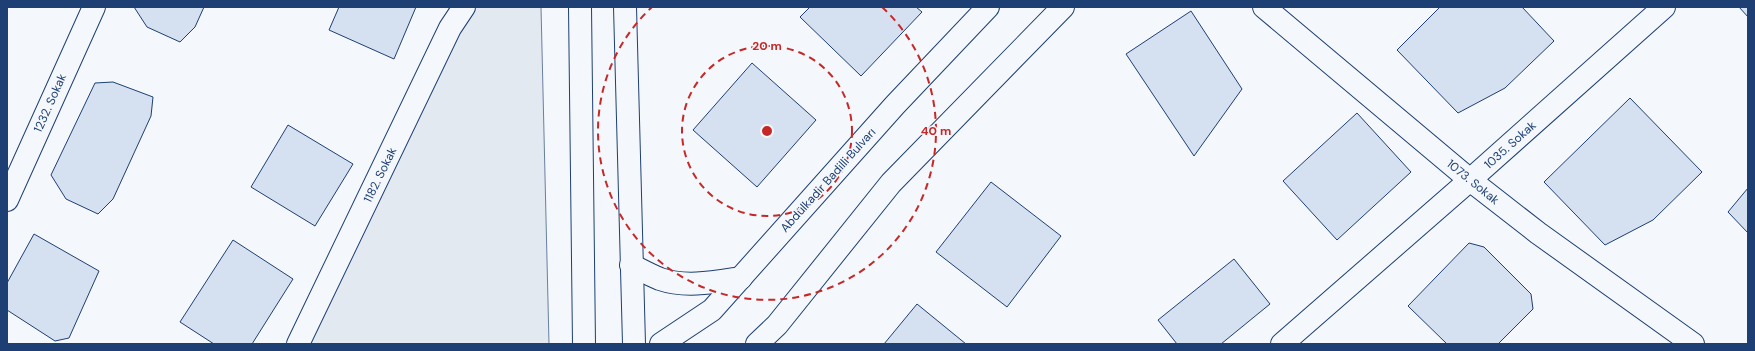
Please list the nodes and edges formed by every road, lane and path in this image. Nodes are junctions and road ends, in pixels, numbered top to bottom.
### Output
1 (94, 7) edge
2 (464, 7) edge
3 (580, 7) edge
4 (625, 7) edge
5 (988, 7) edge
6 (1063, 7) edge
7 (1264, 7) edge
8 (1664, 7) edge
9 (1470, 180) junction
10 (7, 200) edge
11 (631, 265) junction
12 (741, 278) junction
13 (781, 320) junction
14 (298, 344) edge
15 (584, 344) edge
16 (634, 344) edge
17 (661, 344) edge
18 (757, 344) edge
19 (769, 344) edge
20 (1282, 344) edge
21 (1693, 344) edge

1 - 10 street, 1232. Sokak
2 - 14 street, 1182. Sokak
3 - 15 street
4 - 11 street
5 - 12 street, Abdülkadir Badilli Bulvarı
6 - 13 street
7 - 9 street, 1073. Sokak
8 - 9 street, 1035. Sokak
9 - 20 street, 1035. Sokak
9 - 21 street, 1073. Sokak
11 - 12 street
11 - 16 street
12 - 17 street, Abdülkadir Badilli Bulvarı
13 - 18 street
13 - 19 street

